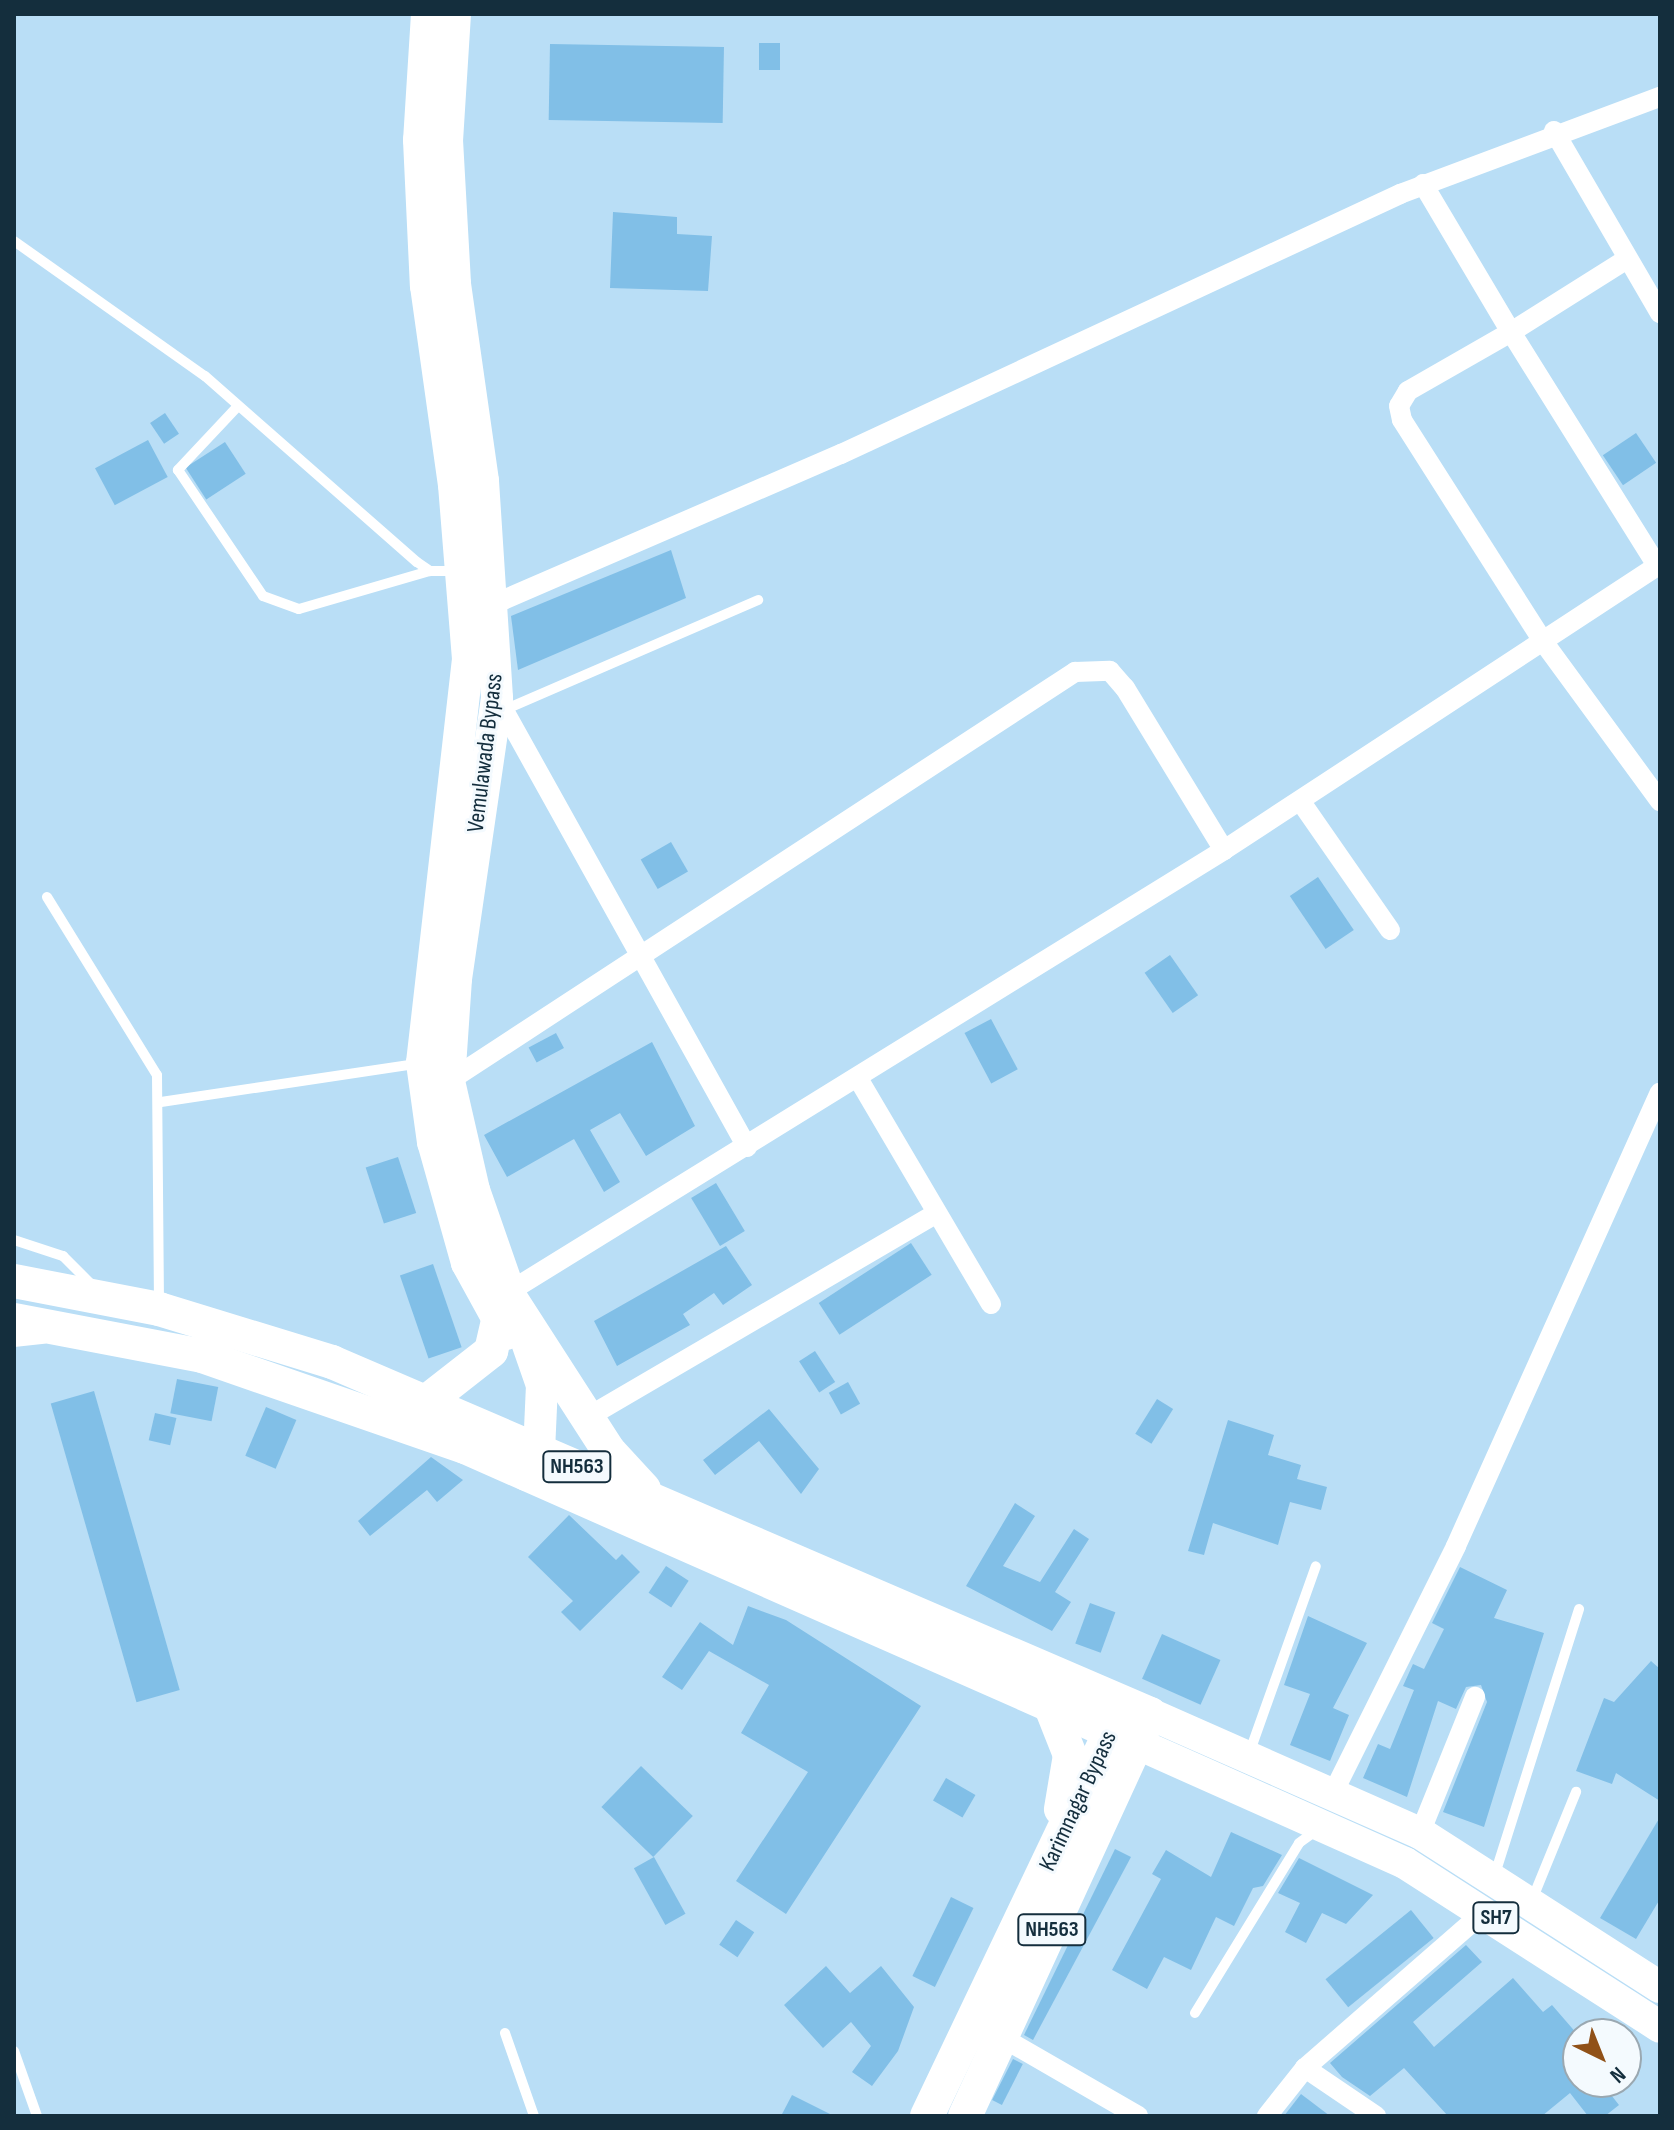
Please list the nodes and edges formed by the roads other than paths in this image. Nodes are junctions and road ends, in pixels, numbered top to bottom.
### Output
1 (427, 14) edge
2 (455, 14) edge
3 (1660, 97) edge
4 (1554, 131) junction
5 (1423, 184) junction
6 (14, 241) edge
7 (1627, 259) junction
8 (1660, 313) edge
9 (1511, 332) junction
10 (238, 406) junction
11 (1659, 565) edge
12 (430, 571) junction
13 (462, 571) junction
14 (758, 600) dead end
15 (494, 604) junction
16 (1542, 640) junction
17 (500, 704) junction
18 (1660, 801) edge
19 (1301, 802) junction
20 (1224, 850) junction
21 (47, 897) dead end
22 (1390, 930) dead end
23 (639, 961) junction
24 (422, 1063) junction
25 (859, 1080) junction
26 (449, 1081) junction
27 (1660, 1093) edge
28 (161, 1102) junction
29 (747, 1147) junction
30 (937, 1213) junction
31 (14, 1240) edge
32 (14, 1281) edge
33 (106, 1299) junction
34 (991, 1304) dead end
35 (502, 1307) junction
36 (159, 1309) junction
37 (14, 1320) edge
38 (97, 1333) junction
39 (14, 1342) edge
40 (426, 1402) junction
41 (588, 1417) junction
42 (522, 1459) junction
43 (652, 1498) junction
44 (1316, 1566) dead end
45 (1579, 1609) dead end
46 (1475, 1697) dead end
47 (1049, 1702) junction
48 (1131, 1723) junction
49 (1248, 1757) junction
50 (1576, 1792) dead end
51 (1332, 1795) junction
52 (1323, 1826) junction
53 (1420, 1833) junction
54 (1046, 1868) junction
55 (1494, 1878) junction
56 (1532, 1902) junction
57 (1485, 1911) junction
58 (1660, 1987) edge
59 (1195, 2013) dead end
60 (1660, 2027) edge
61 (505, 2033) dead end
62 (1003, 2038) junction
63 (14, 2051) edge
64 (1305, 2068) junction
65 (19, 2080) edge
66 (37, 2116) edge
67 (534, 2116) edge
68 (927, 2116) edge
69 (965, 2116) edge
70 (1138, 2116) edge
71 (1267, 2116) edge
72 (1376, 2116) edge

1 - 13 main road, Vemulawada Bypass
2 - 15 main road, Vemulawada Bypass
3 - 4 street
4 - 5 street
4 - 7 street
5 - 9 street
5 - 15 street
6 - 10 lane
7 - 8 street
7 - 9 street
9 - 11 street
9 - 16 street
10 - 12 lane
10 - 12 lane
11 - 16 street
12 - 13 lane
13 - 24 main road, Vemulawada Bypass
14 - 17 lane
15 - 17 main road, Vemulawada Bypass
16 - 18 street
16 - 19 street
17 - 23 street
17 - 26 main road, Vemulawada Bypass
19 - 20 street
19 - 22 street
20 - 23 street
20 - 25 street
21 - 28 lane
23 - 26 street
23 - 29 street
24 - 28 lane
24 - 35 main road, Vemulawada Bypass
25 - 29 street
25 - 30 street
26 - 35 main road, Vemulawada Bypass
27 - 51 street
28 - 36 lane
29 - 35 street
30 - 34 street
30 - 41 street
31 - 33 lane
32 - 33 highway, NH563
33 - 36 highway, NH563
35 - 40 highway
35 - 41 highway
35 - 42 main road, Vemulawada Bypass
36 - 40 highway, NH563
37 - 38 highway, NH563
38 - 39 lane
38 - 42 highway, NH563
40 - 42 highway, NH563
41 - 43 highway
42 - 43 highway, NH563
42 - 47 highway, NH563
43 - 48 highway, NH563
44 - 49 lane
45 - 55 lane
46 - 53 street
47 - 48 highway, NH563
47 - 54 highway
48 - 49 main road, SH7
48 - 52 main road, SH7
48 - 54 highway, Karimnagar Bypass / NH563
48 - 62 highway, Karimnagar Bypass / NH563
49 - 51 main road, SH7
50 - 56 lane
51 - 53 main road, SH7
52 - 57 main road, SH7
52 - 59 lane
53 - 55 main road, SH7
54 - 68 highway, Karimnagar Bypass / NH563
55 - 56 main road, SH7
56 - 58 main road, SH7
57 - 60 main road, SH7
57 - 64 street
61 - 67 lane
62 - 69 highway, Karimnagar Bypass / NH563
62 - 70 street
63 - 65 lane
64 - 71 street
64 - 72 street
65 - 66 lane

